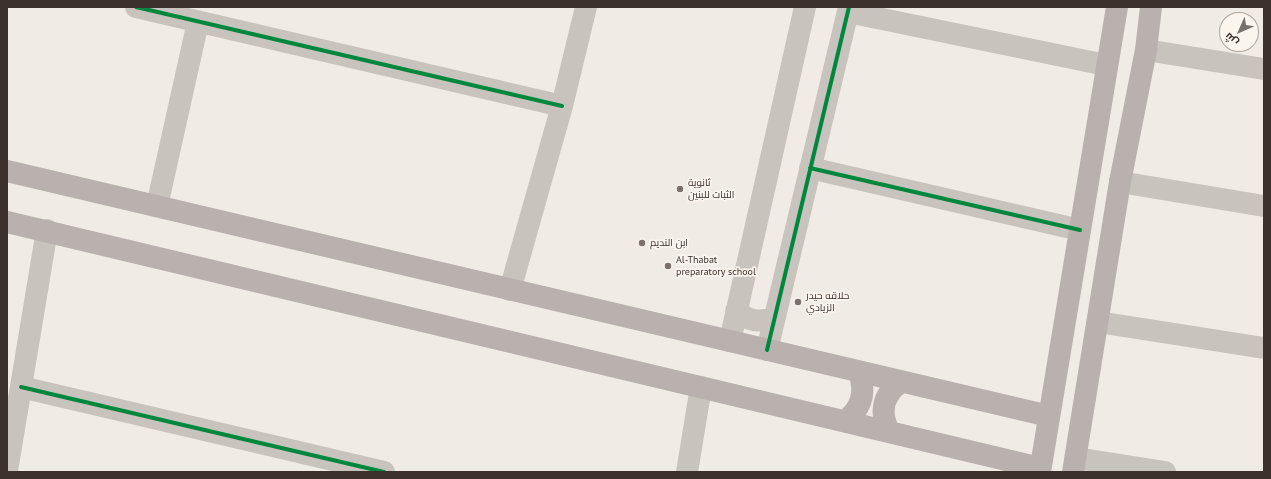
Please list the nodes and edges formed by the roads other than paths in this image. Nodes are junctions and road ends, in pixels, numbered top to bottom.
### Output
1 (136, 7) edge
2 (586, 7) edge
3 (805, 7) edge
4 (1117, 7) edge
5 (1151, 7) edge
6 (848, 9) edge
7 (198, 22) junction
8 (1146, 50) junction
9 (1106, 65) junction
10 (1264, 69) edge
11 (562, 106) junction
12 (810, 168) junction
13 (7, 171) edge
14 (1120, 182) junction
15 (156, 206) junction
16 (1264, 206) edge
17 (7, 222) edge
18 (47, 230) junction
19 (1080, 230) junction
20 (510, 290) junction
21 (736, 312) junction
22 (774, 318) junction
23 (1098, 322) junction
24 (730, 341) junction
25 (1264, 348) edge
26 (767, 350) junction
27 (859, 372) junction
28 (901, 382) junction
29 (21, 387) junction
30 (701, 387) junction
31 (1049, 416) junction
32 (845, 421) junction
33 (889, 431) junction
34 (1075, 465) edge
35 (1040, 470) edge
36 (7, 472) edge
37 (384, 472) edge
38 (687, 472) edge
39 (1165, 472) edge

1 - 7 street
2 - 11 street
3 - 21 street
4 - 9 main road
5 - 8 main road
6 - 9 street
6 - 12 street
7 - 11 street
7 - 15 street
8 - 10 street
8 - 14 main road
9 - 19 main road
11 - 20 street
12 - 19 street
12 - 22 street
13 - 15 main road
14 - 16 street
14 - 23 main road
15 - 20 main road
17 - 18 main road
18 - 29 street
18 - 30 main road
19 - 31 main road
20 - 24 main road
21 - 22 street
21 - 24 street
22 - 26 street
23 - 25 street
23 - 34 main road
24 - 26 main road
26 - 27 main road
27 - 28 main road
27 - 32 main road
28 - 31 main road
28 - 33 main road
29 - 36 street
29 - 37 street
30 - 32 main road
30 - 38 street
31 - 35 main road
32 - 33 main road
33 - 35 main road
34 - 39 street

